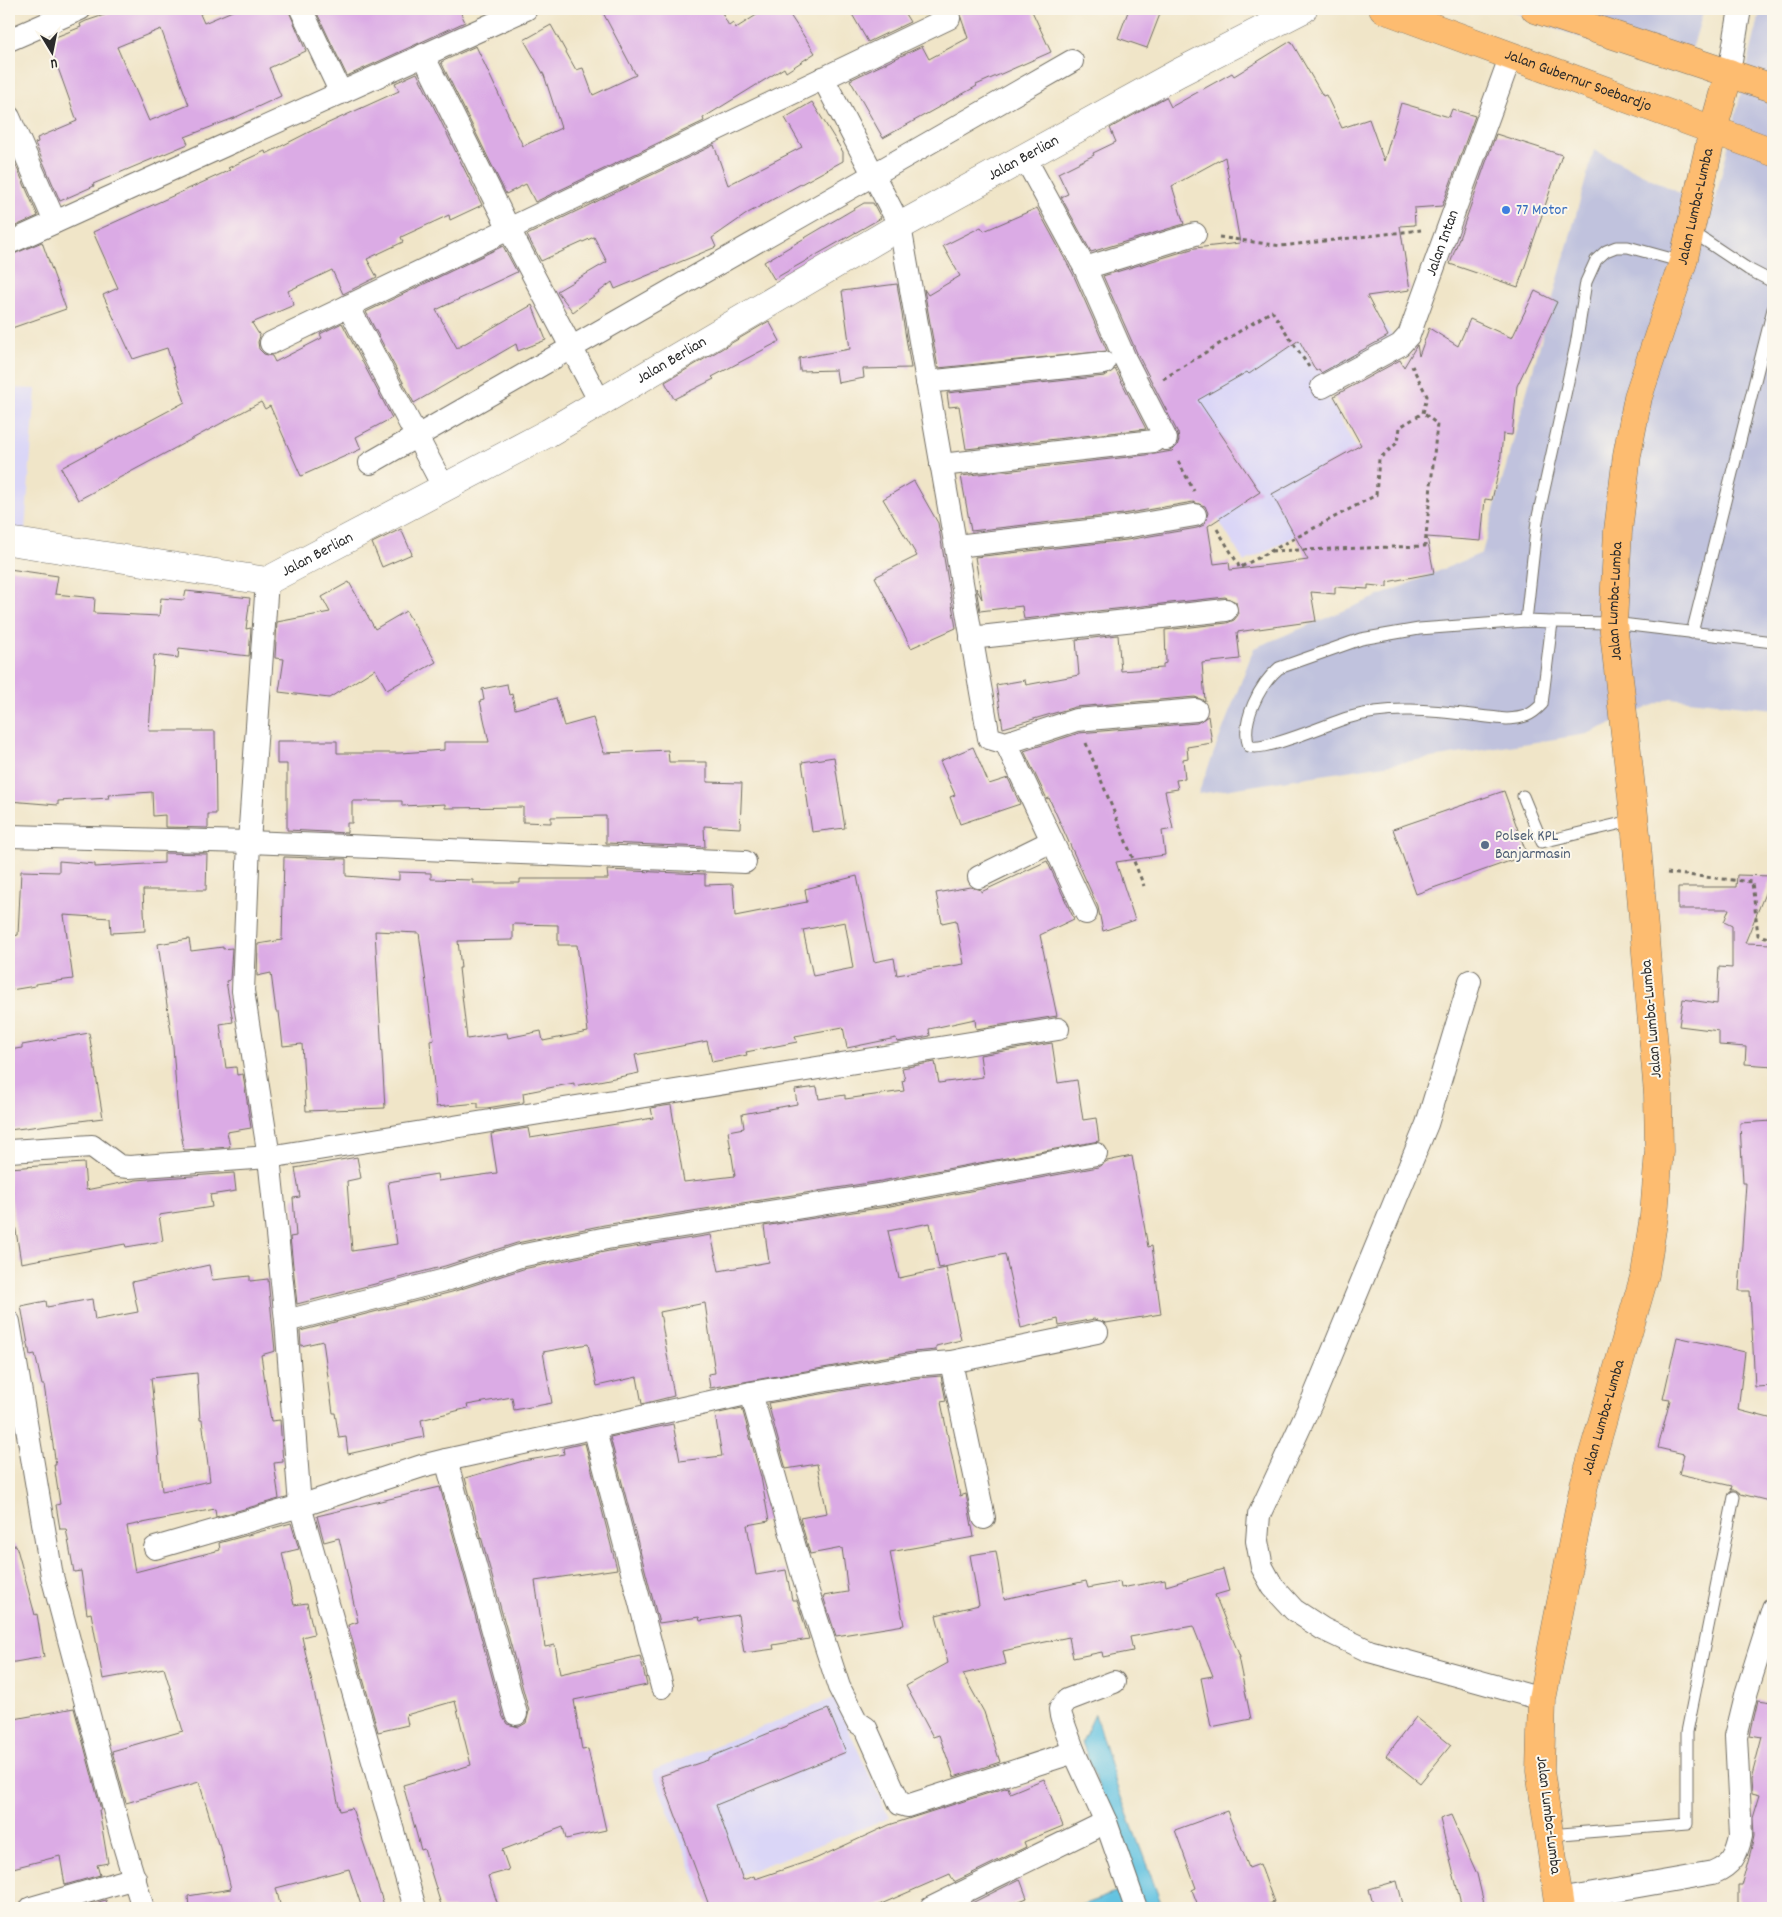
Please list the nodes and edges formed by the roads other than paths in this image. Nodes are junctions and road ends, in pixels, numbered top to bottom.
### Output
1 (80, 9) edge
2 (301, 9) edge
3 (526, 9) edge
4 (1303, 9) edge
5 (1383, 9) edge
6 (1535, 9) edge
7 (1740, 9) edge
8 (949, 18) dead end
9 (9, 40) edge
10 (423, 56) junction
11 (1511, 56) junction
12 (1072, 61) dead end
13 (1729, 73) junction
14 (823, 78) junction
15 (1773, 88) edge
16 (341, 93) junction
17 (9, 117) edge
18 (1713, 130) junction
19 (1773, 152) edge
20 (1025, 158) junction
21 (874, 175) junction
22 (55, 222) junction
23 (900, 226) junction
24 (509, 229) junction
25 (1691, 231) junction
26 (1195, 234) road end
27 (9, 243) edge
28 (1683, 262) junction
29 (1085, 268) junction
30 (1773, 282) edge
31 (348, 306) junction
32 (1773, 309) edge
33 (272, 343) dead end
34 (571, 348) junction
35 (1104, 363) dead end
36 (927, 382) junction
37 (1322, 387) road end
38 (600, 402) junction
39 (417, 436) junction
40 (370, 464) dead end
41 (941, 465) junction
42 (444, 488) junction
43 (1195, 515) dead end
44 (9, 541) edge
45 (956, 546) junction
46 (267, 581) junction
47 (1226, 610) dead end
48 (1526, 620) junction
49 (1552, 622) junction
50 (1613, 623) junction
51 (1692, 632) junction
52 (971, 638) junction
53 (1773, 642) edge
54 (1196, 710) dead end
55 (1006, 743) junction
56 (1523, 796) dead end
57 (1634, 820) junction
58 (9, 836) edge
59 (1052, 841) junction
60 (249, 842) junction
61 (745, 862) dead end
62 (979, 876) dead end
63 (1086, 914) dead end
64 (1470, 981) dead end
65 (1058, 1030) dead end
66 (9, 1151) edge
67 (1096, 1154) dead end
68 (268, 1157) junction
69 (286, 1321) junction
70 (9, 1322) edge
71 (1097, 1332) dead end
72 (951, 1362) junction
73 (751, 1394) junction
74 (594, 1427) junction
75 (446, 1460) junction
76 (1734, 1497) dead end
77 (300, 1506) junction
78 (984, 1518) dead end
79 (154, 1548) dead end
80 (1773, 1608) edge
81 (1114, 1682) dead end
82 (662, 1687) dead end
83 (1542, 1699) junction
84 (516, 1714) dead end
85 (1074, 1752) junction
86 (1106, 1822) junction
87 (1549, 1835) junction
88 (135, 1878) junction
89 (1560, 1904) edge
90 (31, 1908) edge
91 (144, 1908) edge
92 (414, 1908) edge
93 (931, 1908) edge
94 (1136, 1908) edge

1 - 9 street
2 - 16 street
3 - 10 street
4 - 20 street, Jalan Berlian
5 - 11 highway, Jalan Gubernur Soebardjo
6 - 13 highway
7 - 13 street
8 - 14 street
10 - 16 street
10 - 24 street
11 - 18 highway, Jalan Gubernur Soebardjo
11 - 37 street, Jalan Intan
12 - 21 street
13 - 15 highway
13 - 18 highway, Jalan Lumba-Lumba
14 - 21 street
14 - 24 street
16 - 22 street
17 - 22 street
18 - 19 highway, Jalan Gubernur Soebardjo
18 - 25 highway, Jalan Lumba-Lumba
20 - 23 street, Jalan Berlian
20 - 29 street
21 - 23 street
21 - 34 street
22 - 27 street
23 - 36 street
23 - 38 street, Jalan Berlian
24 - 31 street
24 - 34 street
25 - 28 highway, Jalan Lumba-Lumba
25 - 30 lane
26 - 29 street
28 - 48 lane
28 - 50 highway, Jalan Lumba-Lumba
29 - 41 street
31 - 33 street
31 - 39 street
32 - 51 lane
34 - 38 street
34 - 39 street
35 - 36 street
36 - 41 street
38 - 42 street, Jalan Berlian
39 - 40 street
39 - 42 street
41 - 45 street
42 - 46 street, Jalan Berlian
43 - 45 street
44 - 46 street, Jalan Berlian
45 - 52 street
46 - 60 street
47 - 52 street
48 - 49 lane
48 - 49 lane
49 - 50 lane
50 - 51 lane
50 - 57 highway, Jalan Lumba-Lumba
51 - 53 lane
52 - 55 street
54 - 55 street
55 - 59 street
56 - 57 lane
57 - 83 highway, Jalan Lumba-Lumba
58 - 60 street
59 - 62 street
59 - 63 street
60 - 61 street
60 - 68 street
64 - 83 street
65 - 68 street
66 - 68 street
67 - 69 street
68 - 69 street
69 - 77 street
70 - 88 street
71 - 72 street
72 - 73 street
72 - 78 street
73 - 74 street
73 - 85 street
74 - 75 street
74 - 82 street
75 - 77 street
75 - 84 street
76 - 87 lane
77 - 79 street
77 - 92 street
80 - 89 street
81 - 85 street
83 - 87 highway, Jalan Lumba-Lumba
85 - 86 street
86 - 93 street
86 - 94 street
87 - 89 highway, Jalan Lumba-Lumba
88 - 90 street
88 - 91 street

